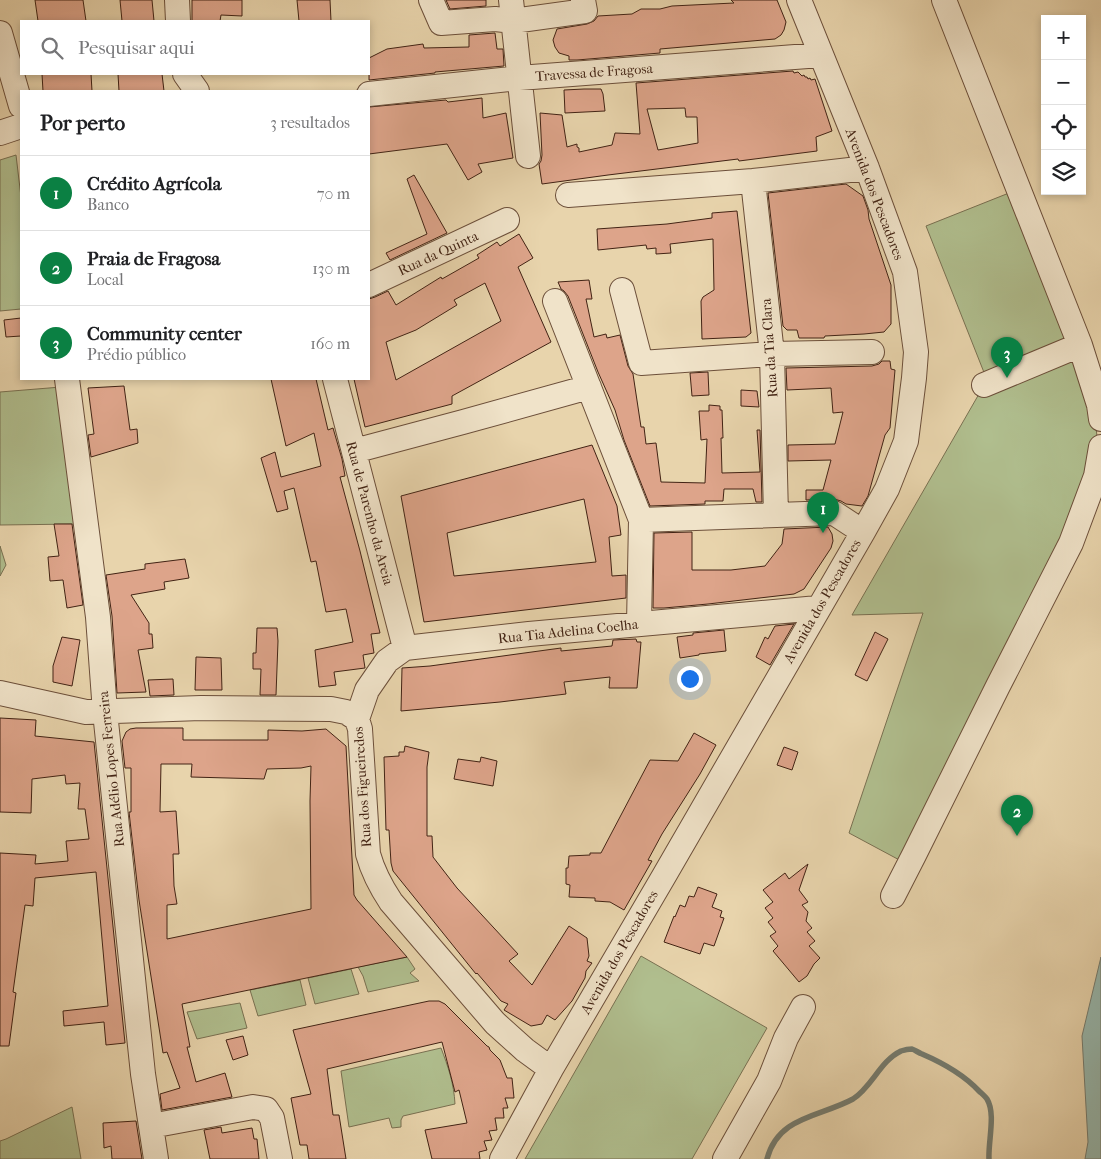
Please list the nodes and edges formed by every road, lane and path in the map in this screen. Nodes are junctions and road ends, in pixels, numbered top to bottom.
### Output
1 (177, 0) edge
2 (431, 0) edge
3 (583, 0) edge
4 (799, 0) edge
5 (944, 0) edge
6 (512, 10) edge
7 (178, 20) edge
8 (0, 34) edge
9 (821, 54) junction
10 (186, 75) edge
11 (519, 78) junction
12 (196, 90) edge
13 (370, 94) edge
14 (20, 103) edge
15 (20, 126) edge
16 (0, 133) edge
17 (528, 156) dead end
18 (867, 168) junction
19 (753, 181) junction
20 (568, 195) dead end
21 (507, 220) dead end
22 (370, 285) edge
23 (622, 290) dead end
24 (555, 301) dead end
25 (1080, 345) junction
26 (872, 352) dead end
27 (772, 354) junction
28 (67, 380) edge
29 (335, 380) edge
30 (984, 385) dead end
31 (589, 387) junction
32 (1101, 419) edge
33 (1101, 447) edge
34 (354, 451) junction
35 (776, 515) junction
36 (642, 520) junction
37 (862, 532) junction
38 (818, 608) junction
39 (639, 624) junction
40 (405, 648) junction
41 (0, 693) edge
42 (105, 712) junction
43 (357, 719) junction
44 (893, 896) dead end
45 (803, 1007) dead end
46 (551, 1069) junction
47 (151, 1126) junction
48 (156, 1159) edge
49 (280, 1159) edge
50 (502, 1159) edge
51 (725, 1159) edge

1 - 7 street
2 - 6 street
3 - 6 street
4 - 9 street, Avenida dos Pescadores
5 - 25 street
6 - 11 street
8 - 14 street
9 - 11 street, Travessa de Fragosa
9 - 18 street, Avenida dos Pescadores
10 - 12 street
11 - 13 street, Travessa de Fragosa
11 - 17 street
15 - 16 street
18 - 19 street
18 - 37 street, Avenida dos Pescadores
19 - 20 street
19 - 27 street, Rua da Tia Clara
21 - 22 street, Rua da Quinta
23 - 27 street
24 - 31 street
25 - 30 street
25 - 32 street
26 - 27 street
27 - 35 street, Rua da Tia Clara
28 - 42 street, Rua Adélio Lopes Ferreira
29 - 34 street, Rua de Parenho da Areia
31 - 34 street
31 - 36 street
33 - 44 street
34 - 40 street, Rua de Parenho da Areia
35 - 36 street
35 - 37 street
36 - 39 street
37 - 38 street, Avenida dos Pescadores
38 - 39 street, Rua Tia Adelina Coelha
38 - 46 street, Avenida dos Pescadores
39 - 40 street, Rua Tia Adelina Coelha
40 - 43 street
41 - 42 street, Rua dos Figueiredos
42 - 43 street, Rua dos Figueiredos
42 - 47 street, Rua Adélio Lopes Ferreira
43 - 46 street, Rua dos Figueiredos
45 - 51 street
46 - 50 street, Avenida dos Pescadores
47 - 48 street, Rua Adélio Lopes Ferreira
47 - 49 street

